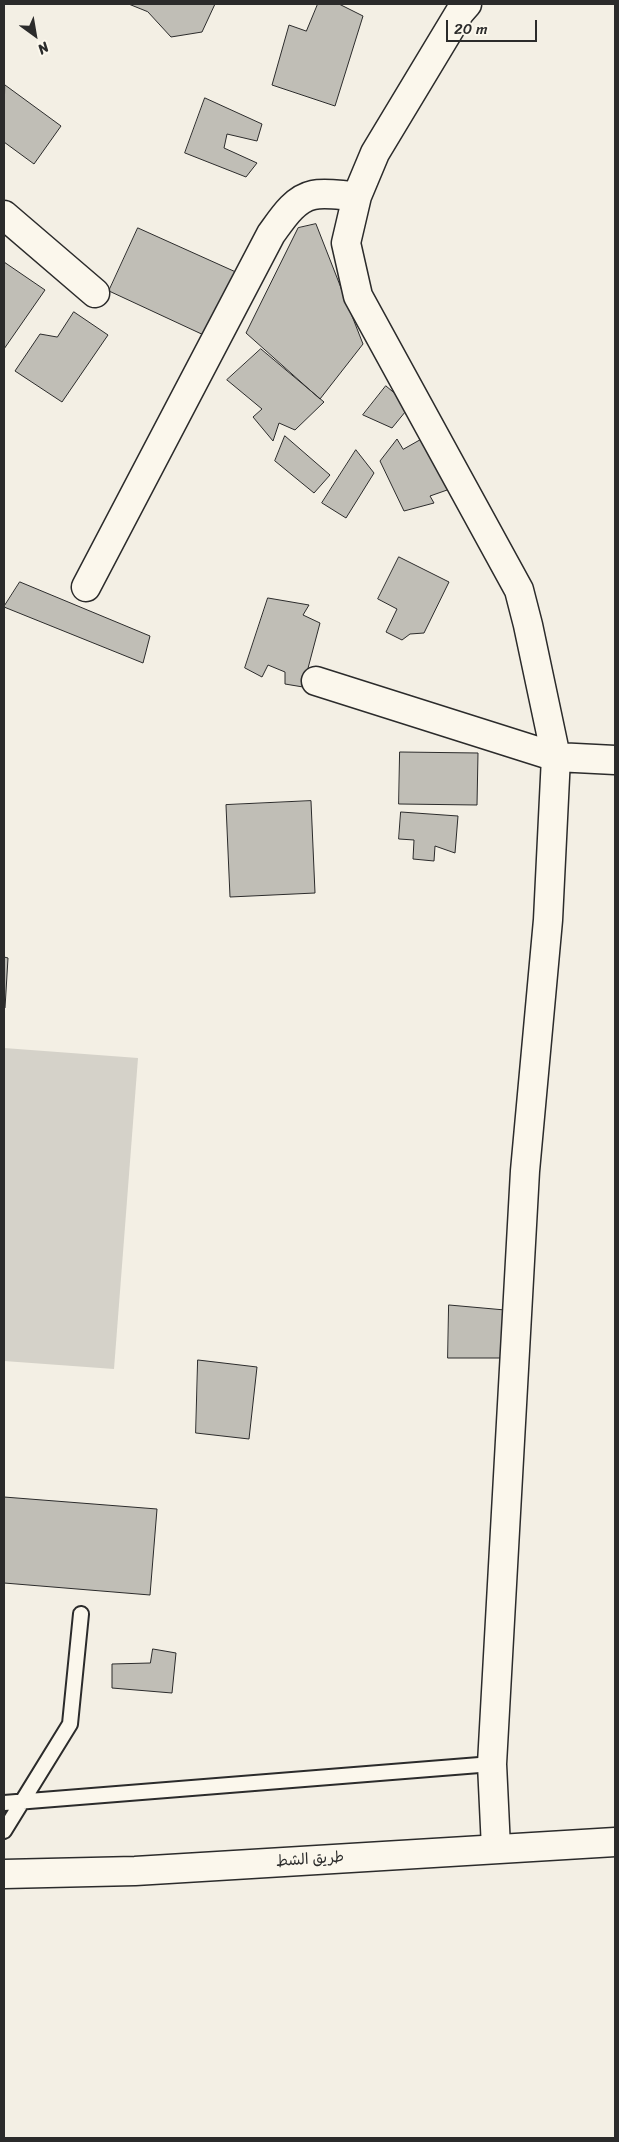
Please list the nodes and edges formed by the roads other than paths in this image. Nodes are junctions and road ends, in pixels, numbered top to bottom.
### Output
1 (467, 4) edge
2 (357, 196) junction
3 (4, 215) edge
4 (95, 293) dead end
5 (86, 587) dead end
6 (316, 680) dead end
7 (556, 757) junction
8 (615, 760) edge
9 (81, 1614) dead end
10 (492, 1764) junction
11 (21, 1802) junction
12 (4, 1803) edge
13 (4, 1831) edge
14 (615, 1842) edge
15 (496, 1848) junction
16 (4, 1874) edge

1 - 2 street
2 - 5 street
2 - 7 street
3 - 4 street
6 - 7 street
7 - 8 street
7 - 10 street
9 - 11 lane
10 - 11 lane
10 - 15 street
11 - 12 lane
11 - 13 lane
14 - 15 street, طريق الشط
15 - 16 street, طريق الشط

